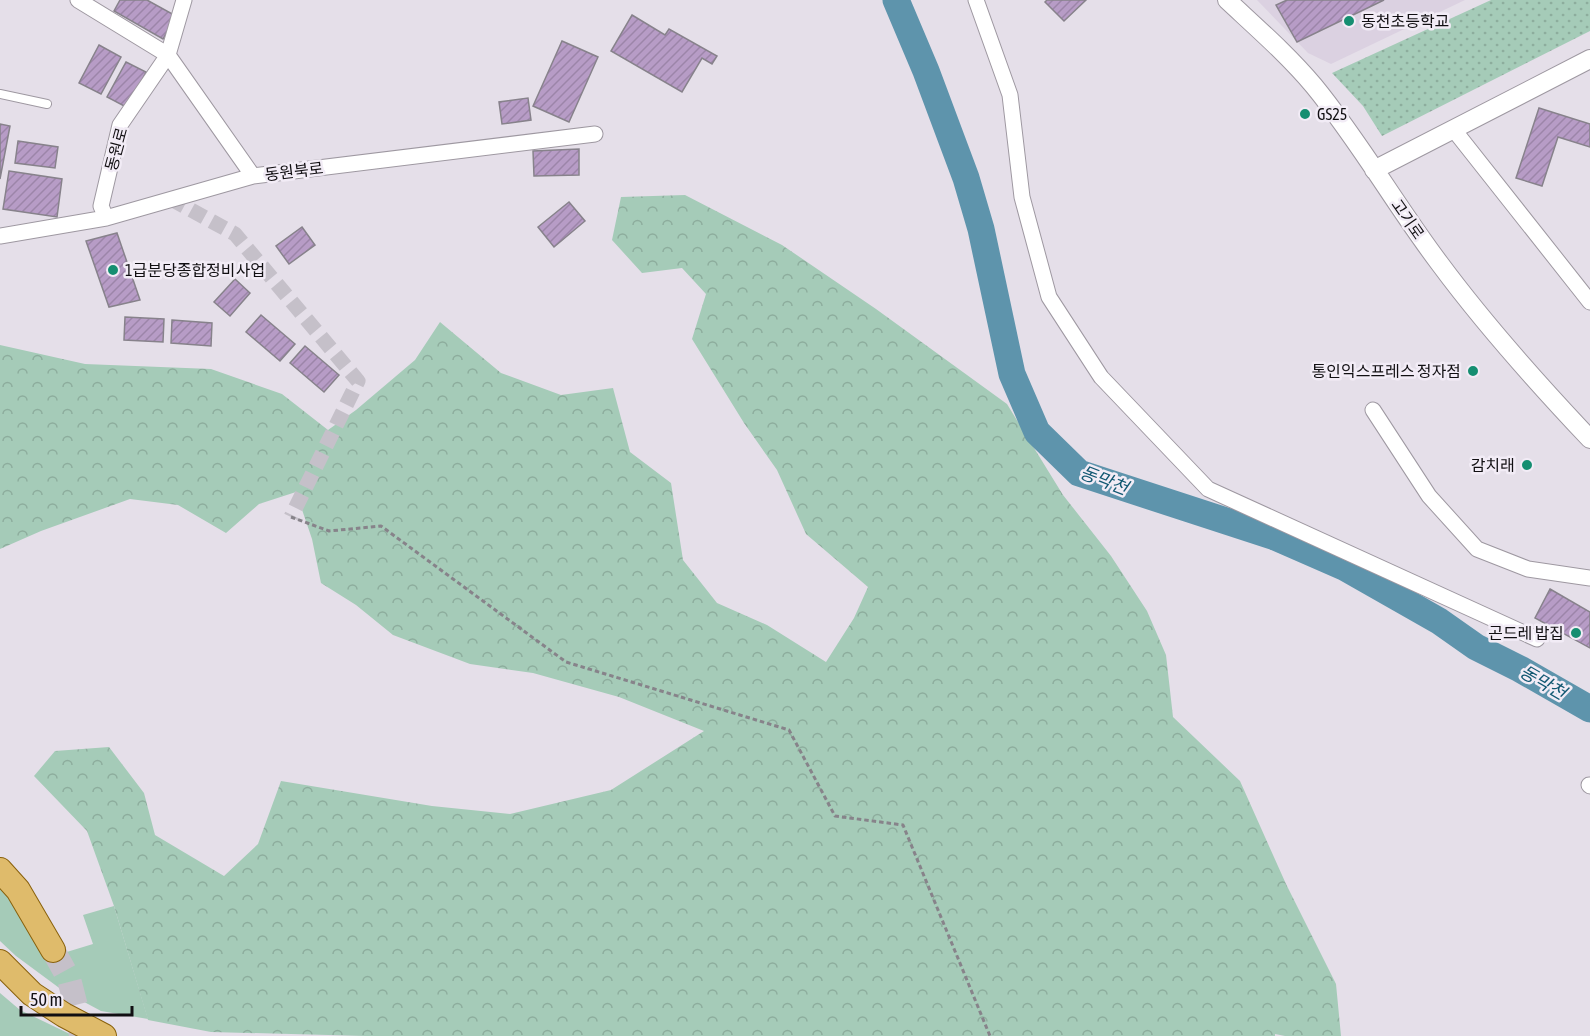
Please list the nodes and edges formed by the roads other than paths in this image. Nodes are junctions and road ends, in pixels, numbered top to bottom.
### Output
1 (78, 0) edge
2 (184, 0) edge
3 (976, 0) edge
4 (1227, 0) edge
5 (168, 55) junction
6 (1590, 59) edge
7 (0, 94) edge
8 (47, 104) dead end
9 (1454, 130) junction
10 (594, 134) dead end
11 (1374, 170) junction
12 (253, 176) junction
13 (106, 218) junction
14 (0, 236) edge
15 (1590, 302) edge
16 (1373, 410) dead end
17 (1590, 440) edge
18 (1590, 578) edge
19 (1538, 639) dead end
20 (0, 870) edge
21 (53, 950) tunnel mouth
22 (0, 962) edge
23 (0, 983) edge
24 (104, 1036) edge

1 - 5 street
2 - 5 street, 동원로
3 - 19 street
4 - 11 street, 고기로
5 - 12 street
5 - 13 street, 동원로
6 - 9 street
7 - 8 lane
9 - 11 street
9 - 15 street
10 - 12 street, 동원북로
11 - 17 street, 고기로
12 - 13 street, 동원북로
13 - 14 street, 동원북로
16 - 18 street
20 - 21 main road
22 - 24 main road
23 - 24 main road

